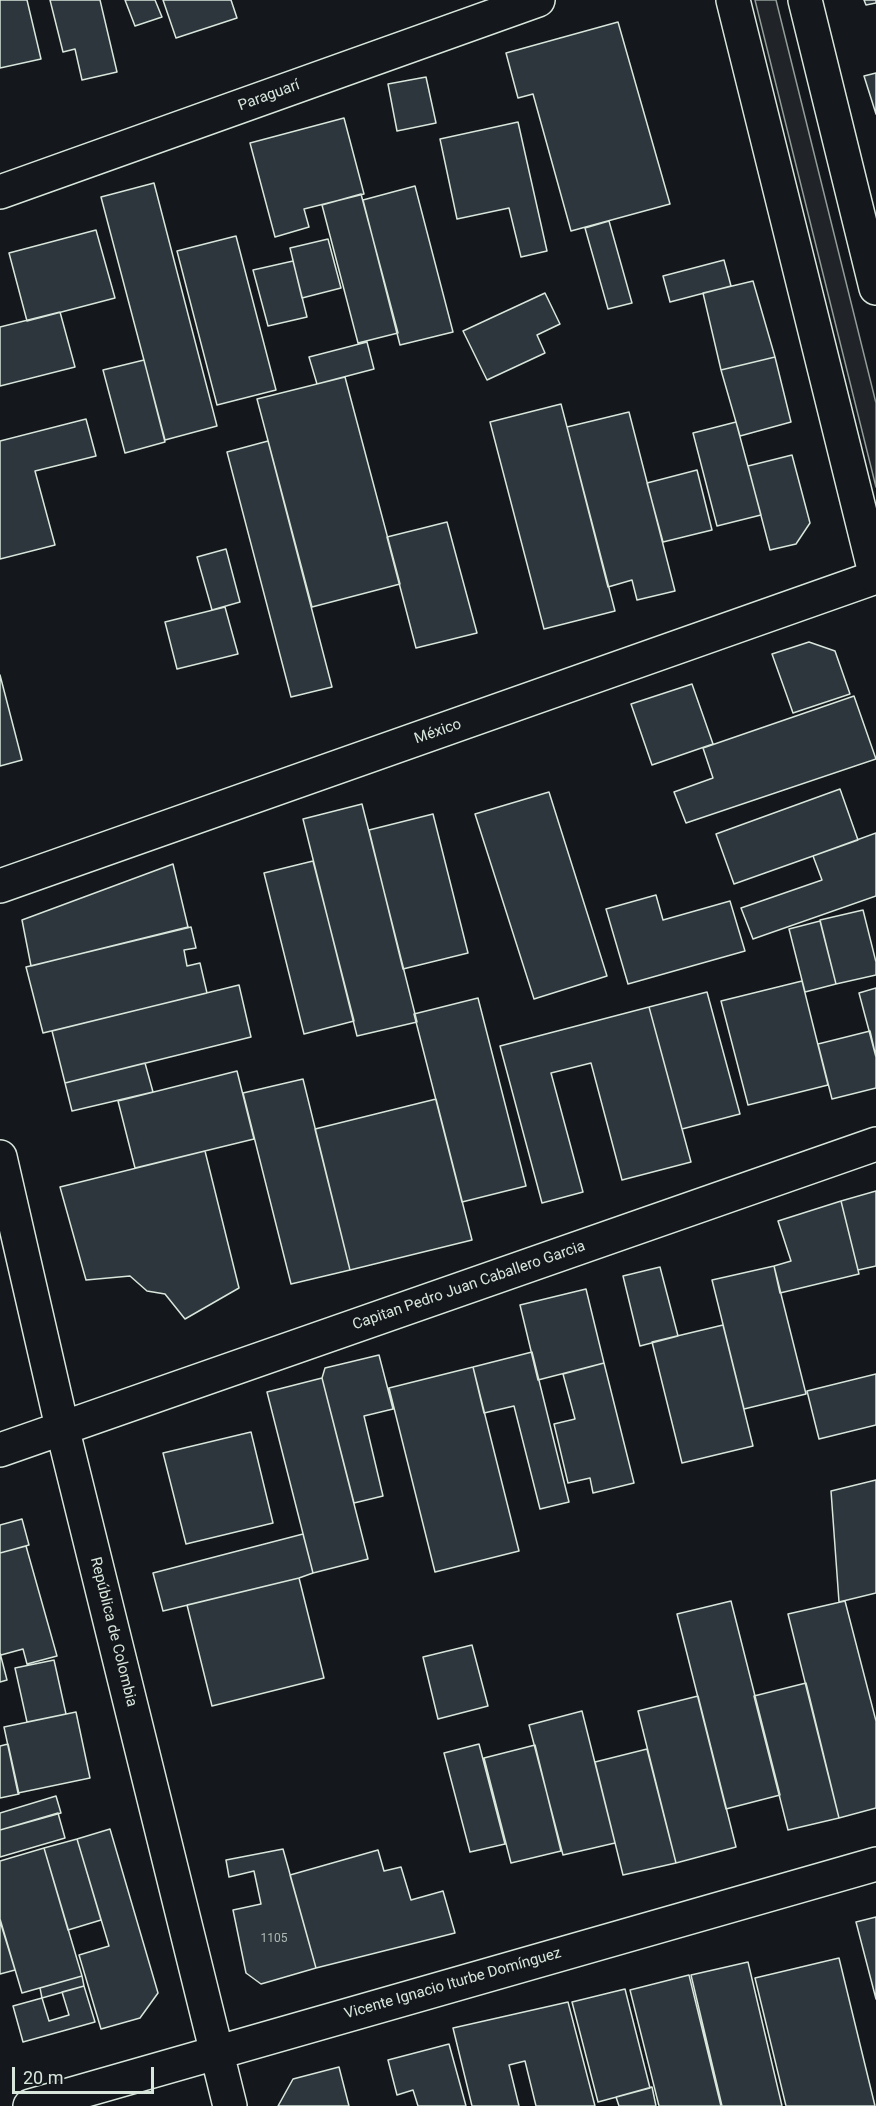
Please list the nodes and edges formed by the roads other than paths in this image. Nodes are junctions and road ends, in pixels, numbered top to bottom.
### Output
1 (538, 0) edge
2 (733, 0) edge
3 (805, 0) edge
4 (0, 192) edge
5 (876, 288) edge
6 (876, 577) edge
7 (0, 886) edge
8 (876, 1144) edge
9 (0, 1157) edge
10 (62, 1428) junction
11 (0, 1450) edge
12 (876, 1863) edge
13 (217, 2051) junction
14 (30, 2106) edge
15 (230, 2106) edge

1 - 4 street, Paraguarí
2 - 6 street
3 - 5 street
6 - 7 street, México
8 - 10 street, Capitan Pedro Juan Caballero Garcia
9 - 10 street, República de Colombia
10 - 11 street, Capitan Pedro Juan Caballero Garcia
10 - 13 street, República de Colombia
12 - 13 street, Vicente Ignacio Iturbe Domínguez
13 - 14 street, Vicente Ignacio Iturbe Domínguez
13 - 15 street, República de Colombia

